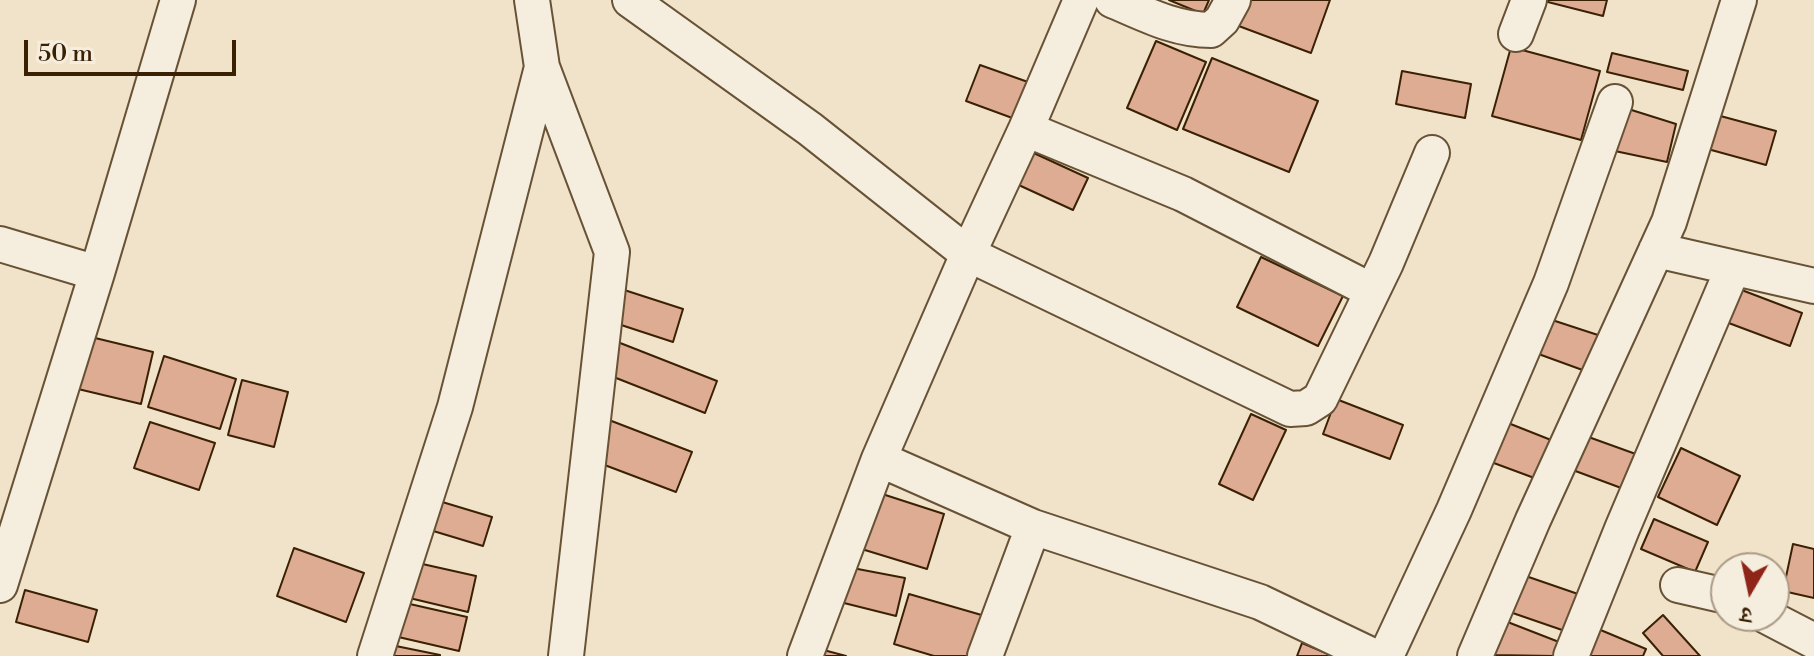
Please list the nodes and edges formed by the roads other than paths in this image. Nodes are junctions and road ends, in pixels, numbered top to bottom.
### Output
1 (178, 0) edge
2 (532, 0) edge
3 (630, 0) edge
4 (1081, 0) edge
5 (1112, 0) edge
6 (1233, 0) edge
7 (1529, 0) edge
8 (1739, 0) edge
9 (1516, 34) dead end
10 (542, 67) junction
11 (1615, 102) dead end
12 (1026, 129) junction
13 (1432, 153) dead end
14 (0, 244) edge
15 (1656, 250) junction
16 (968, 254) junction
17 (1733, 268) junction
18 (97, 273) junction
19 (1814, 286) edge
20 (1372, 291) junction
21 (879, 459) junction
22 (1033, 527) junction
23 (0, 585) edge
24 (1678, 585) dead end
25 (1710, 592) edge
26 (1790, 628) edge
27 (1814, 641) edge
28 (375, 656) edge
29 (566, 656) edge
30 (805, 656) edge
31 (985, 656) edge
32 (1373, 656) edge
33 (1386, 656) edge
34 (1475, 656) edge
35 (1571, 656) edge

1 - 18 street
2 - 10 street
3 - 16 street
4 - 12 street
5 - 6 street
7 - 9 street
8 - 15 street
10 - 28 street
10 - 29 street
11 - 33 street
12 - 16 street
12 - 20 street
13 - 20 street
14 - 18 street
15 - 17 street
15 - 34 street
16 - 20 street
16 - 21 street
17 - 19 street
17 - 35 street
18 - 23 street
21 - 22 street
21 - 30 street
22 - 31 street
22 - 32 street
24 - 25 street
26 - 27 street

